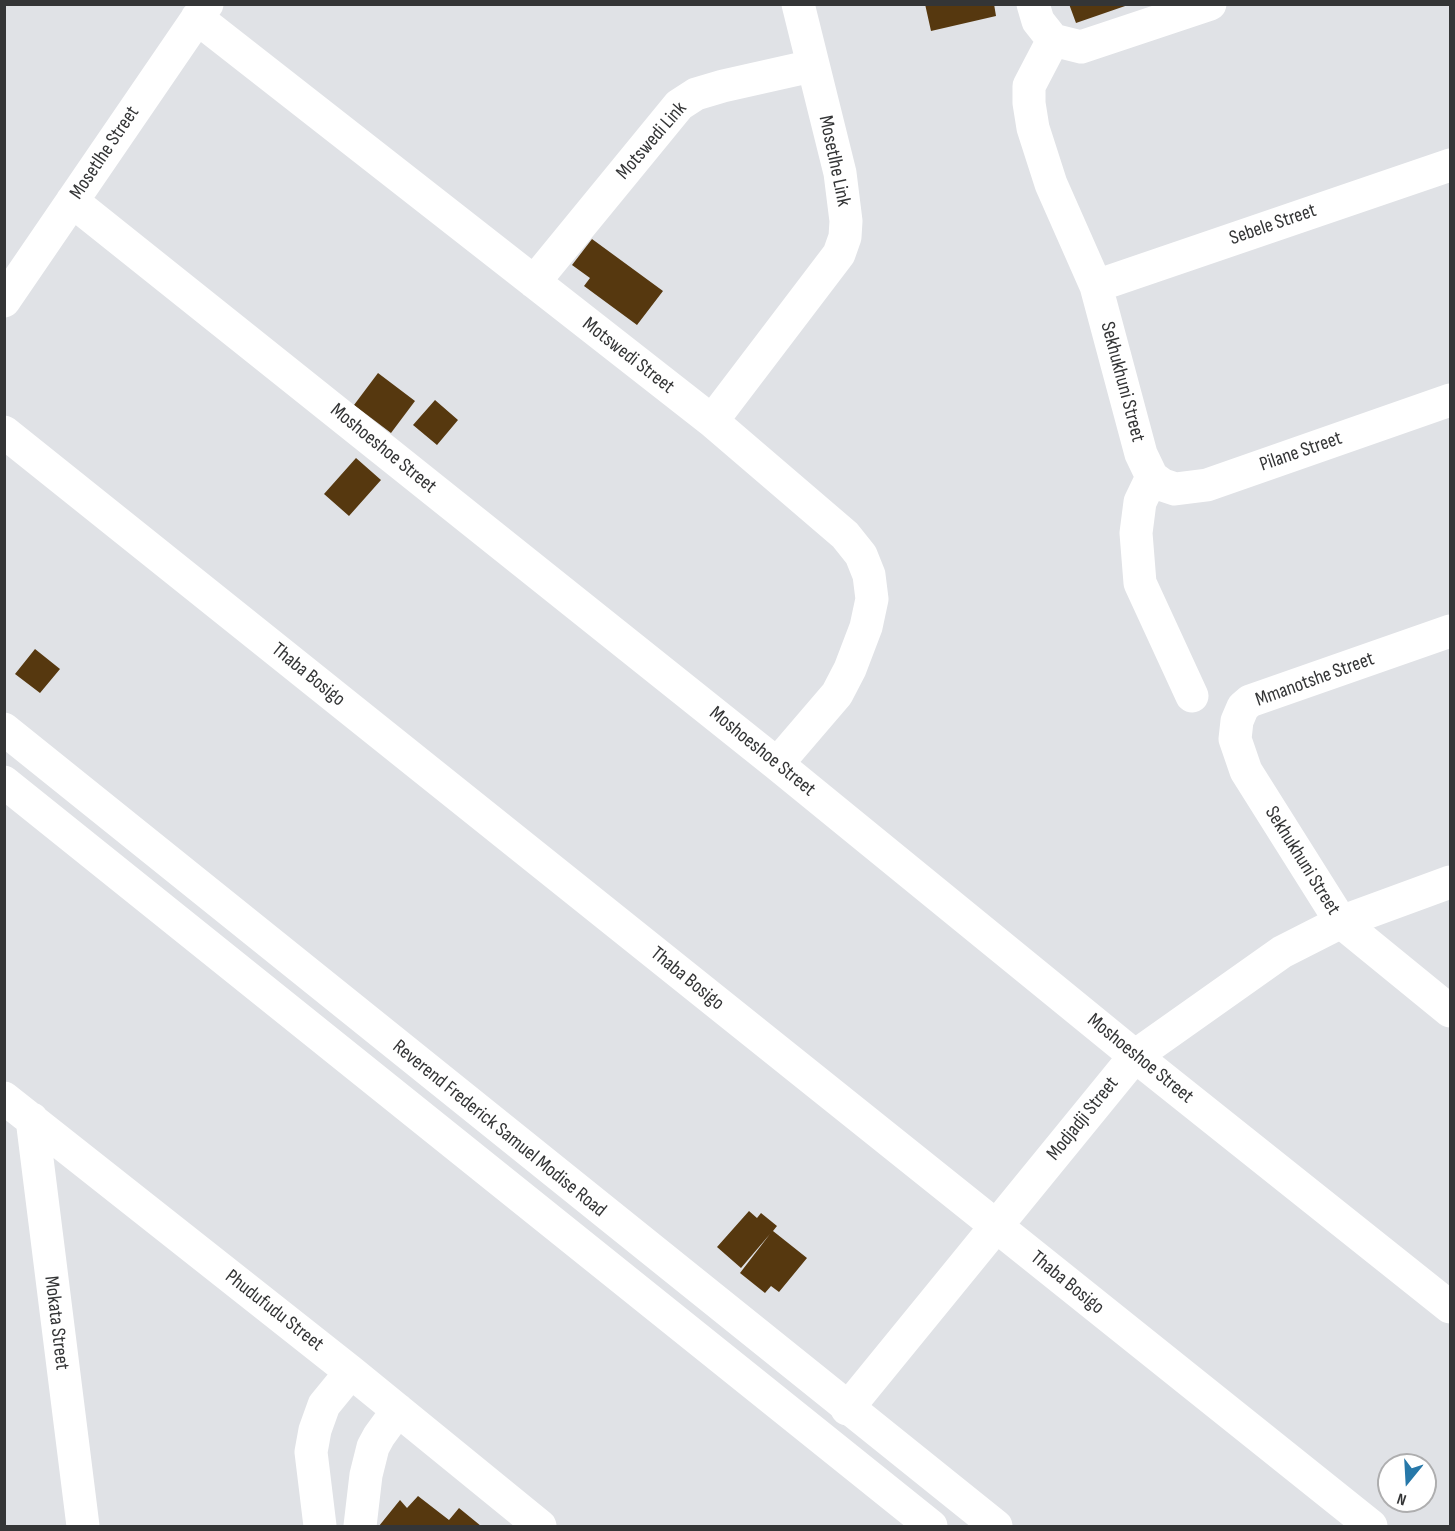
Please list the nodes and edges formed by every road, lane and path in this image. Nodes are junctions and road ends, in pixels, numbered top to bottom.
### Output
1 (798, 4) edge
2 (1032, 4) edge
3 (1210, 4) edge
4 (202, 11) edge
5 (1053, 40) junction
6 (812, 66) junction
7 (1450, 165) edge
8 (72, 201) junction
9 (534, 282) junction
10 (1096, 286) junction
11 (4, 301) edge
12 (1450, 400) edge
13 (712, 421) junction
14 (4, 432) edge
15 (1152, 477) junction
16 (1450, 632) edge
17 (1192, 696) dead end
18 (4, 729) edge
19 (777, 764) junction
20 (1246, 771) joint
21 (4, 782) edge
22 (1450, 882) edge
23 (1341, 922) junction
24 (1450, 1011) edge
25 (1135, 1056) junction
26 (4, 1098) edge
27 (32, 1119) junction
28 (995, 1226) junction
29 (1450, 1306) edge
30 (351, 1372) junction
31 (847, 1409) junction
32 (398, 1410) junction
33 (83, 1527) edge
34 (320, 1527) edge
35 (360, 1527) edge
36 (540, 1527) edge
37 (931, 1527) edge
38 (996, 1527) edge
39 (1371, 1527) edge

1 - 6 street, Mosetlhe Link
2 - 5 street
3 - 5 street
4 - 8 street, Mosetlhe Street
4 - 9 street, Motswedi Street
5 - 10 street, Sekhukhuni Street
6 - 9 street, Motswedi Link
6 - 13 street, Mosetlhe Link
7 - 10 street, Sebele Street
8 - 11 street, Mosetlhe Street
8 - 19 street, Moshoeshoe Street
9 - 13 street, Motswedi Street
10 - 15 street, Sekhukhuni Street
12 - 15 street, Pilane Street
13 - 19 street, Motswedi Street
14 - 28 street, Thaba Bosigo
15 - 17 street
16 - 20 street, Mmanotshe Street
18 - 31 street, Reverend Frederick Samuel Modise Road
19 - 25 street, Moshoeshoe Street
20 - 23 street, Sekhukhuni Street
21 - 37 street, Reverend Frederick Samuel Modise Road
22 - 23 street, Modjadji Street
23 - 24 street, Sekhukhuni Street
23 - 25 street, Modjadji Street
25 - 28 street, Modjadji Street
25 - 29 street, Moshoeshoe Street
26 - 27 street, Phudufudu Street
27 - 30 street, Phudufudu Street
27 - 33 street, Mokata Street
28 - 31 street, Modjadji Street
28 - 39 street, Thaba Bosigo
30 - 32 street, Phudufudu Street
30 - 34 street
31 - 38 street, Reverend Frederick Samuel Modise Road
32 - 35 street
32 - 36 street, Phudufudu Street

